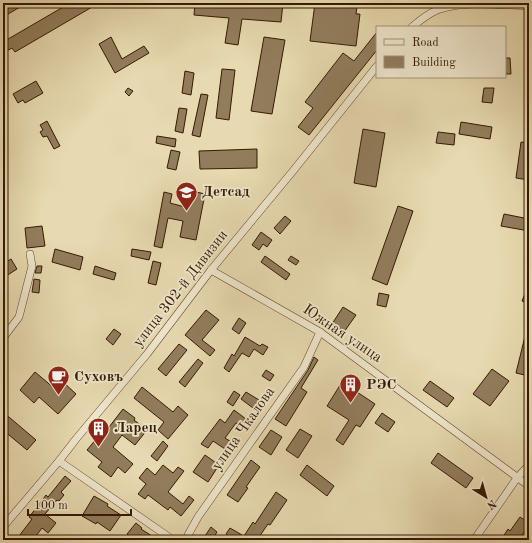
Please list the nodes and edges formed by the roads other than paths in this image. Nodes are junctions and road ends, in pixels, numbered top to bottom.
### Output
1 (529, 6) edge
2 (413, 26) edge
3 (376, 67) edge
4 (30, 254) dead end
5 (211, 270) junction
6 (320, 332) junction
7 (3, 338) edge
8 (59, 461) junction
9 (529, 464) edge
10 (517, 478) junction
11 (529, 486) edge
12 (3, 527) edge
13 (173, 540) edge
14 (188, 540) edge
15 (474, 540) edge

1 - 2 street
3 - 5 street, улица 302-й Дивизии
4 - 7 street
5 - 6 street, Южная улица
5 - 8 street, улица 302-й Дивизии
6 - 10 street, Южная улица
6 - 14 street, улица Чкалова
8 - 12 street, улица 302-й Дивизии
8 - 13 street
9 - 10 street
10 - 11 street, Южная улица
10 - 15 street

